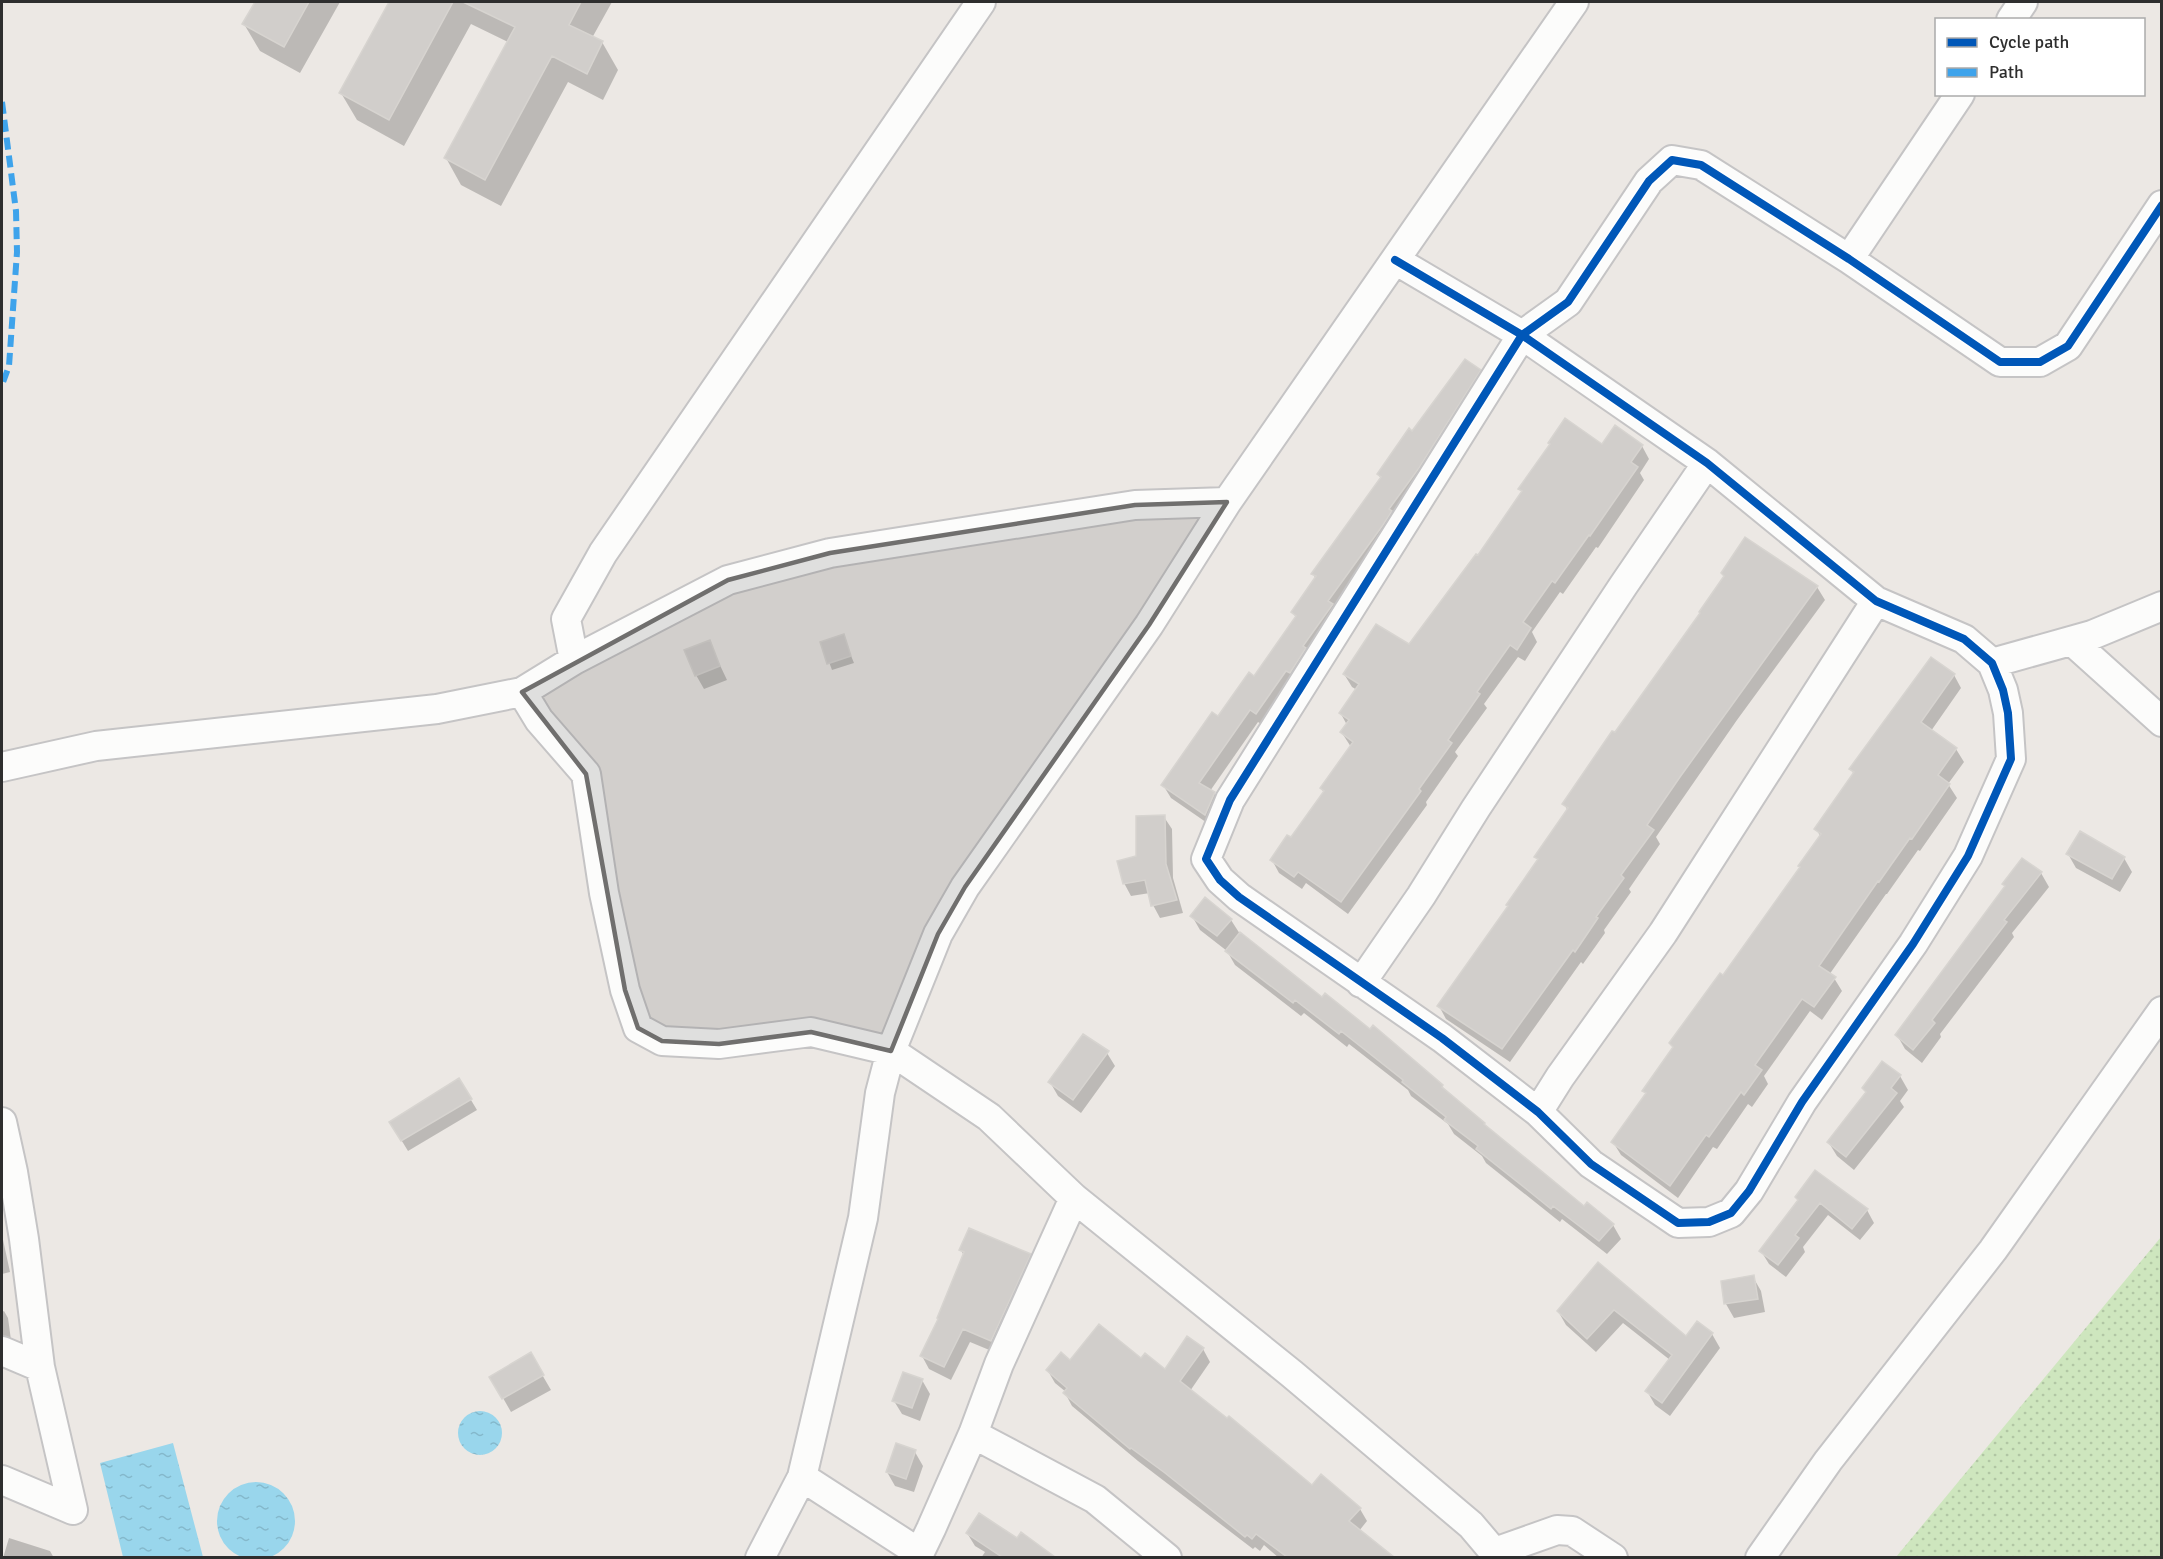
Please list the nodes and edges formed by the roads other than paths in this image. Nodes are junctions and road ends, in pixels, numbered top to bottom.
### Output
1 (981, 2) edge
2 (1574, 2) edge
3 (2023, 2) edge
4 (2012, 18) edge
5 (1959, 96) edge
6 (2162, 205) edge
7 (1395, 260) junction
8 (1849, 260) junction
9 (1521, 335) junction
10 (1707, 464) junction
11 (1227, 502) junction
12 (1876, 600) junction
13 (2162, 606) edge
14 (2072, 641) junction
15 (574, 660) junction
16 (1992, 663) junction
17 (522, 692) junction
18 (2162, 722) edge
19 (2, 767) edge
20 (1361, 983) junction
21 (2162, 1011) edge
22 (891, 1051) junction
23 (1538, 1112) junction
24 (2, 1122) edge
25 (1074, 1198) junction
26 (2, 1351) edge
27 (40, 1367) junction
28 (973, 1434) junction
29 (802, 1477) junction
30 (2, 1480) edge
31 (917, 1555) edge
32 (1497, 1555) edge
33 (760, 1557) edge
34 (1167, 1557) edge
35 (1612, 1557) edge
36 (1760, 1557) edge

1 - 15 street
2 - 7 street
3 - 4 street
5 - 8 street
6 - 8 street
7 - 9 street
7 - 11 street
8 - 9 street
9 - 10 street
9 - 20 street
10 - 12 street
10 - 20 street
11 - 15 street
11 - 22 street
12 - 16 street
12 - 23 street
13 - 14 street
14 - 16 street
14 - 18 street
15 - 17 street
16 - 23 street
17 - 19 street
17 - 22 street
20 - 23 street
21 - 36 street
22 - 25 street
22 - 29 street
24 - 27 street
25 - 28 street
25 - 32 street
26 - 27 street
27 - 30 street
28 - 31 street
28 - 34 street
29 - 31 street
29 - 33 street
32 - 35 street

